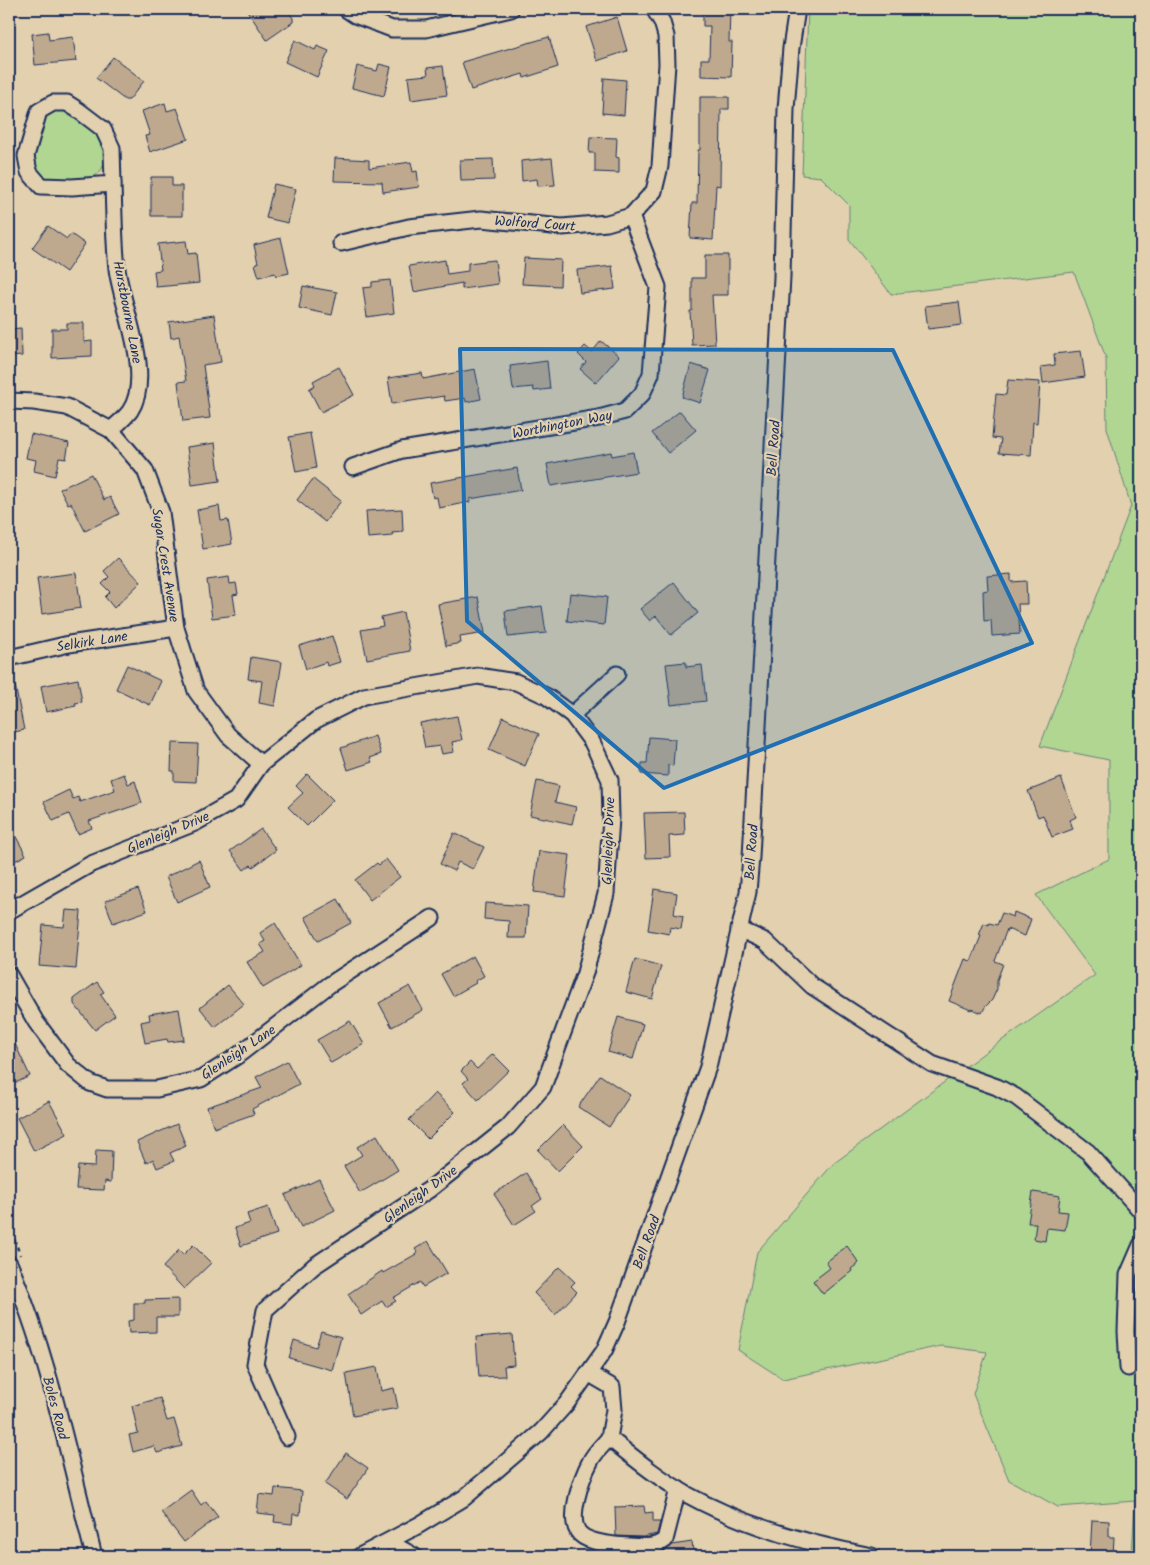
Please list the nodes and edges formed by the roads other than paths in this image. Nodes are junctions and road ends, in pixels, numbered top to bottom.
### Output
1 (346, 9) edge
2 (510, 9) edge
3 (654, 9) edge
4 (797, 9) edge
5 (113, 184) junction
6 (631, 216) junction
7 (341, 243) dead end
8 (9, 402) edge
9 (112, 430) junction
10 (353, 466) dead end
11 (176, 628) junction
12 (9, 658) edge
13 (617, 674) dead end
14 (572, 715) junction
15 (261, 764) junction
16 (9, 911) edge
17 (432, 918) dead end
18 (739, 929) junction
19 (9, 975) edge
20 (1141, 1211) edge
21 (1141, 1245) edge
22 (9, 1263) edge
23 (1128, 1368) dead end
24 (588, 1374) junction
25 (287, 1437) dead end
26 (609, 1438) junction
27 (678, 1489) junction
28 (389, 1542) junction
29 (94, 1556) edge
30 (360, 1556) edge
31 (414, 1556) edge
32 (872, 1556) edge

1 - 2 street
3 - 6 street
4 - 18 street, Bell Road
5 - 5 street
5 - 9 street, Hurstbourne Lane
6 - 7 street, Wolford Court
6 - 10 street, Worthington Way
8 - 9 street, Sugar Crest Avenue
9 - 11 street, Sugar Crest Avenue
11 - 12 street, Selkirk Lane
11 - 15 street, Sugar Crest Avenue
13 - 14 street
14 - 15 street, Glenleigh Drive
14 - 25 street, Glenleigh Drive
15 - 16 street, Glenleigh Drive
17 - 19 street, Glenleigh Lane
18 - 20 street
18 - 24 street, Bell Road
21 - 23 street
22 - 29 street, Boles Road
24 - 26 street
24 - 28 street, Bell Road
26 - 27 street
26 - 27 street
27 - 32 street
28 - 30 street, Bell Road
28 - 31 street

